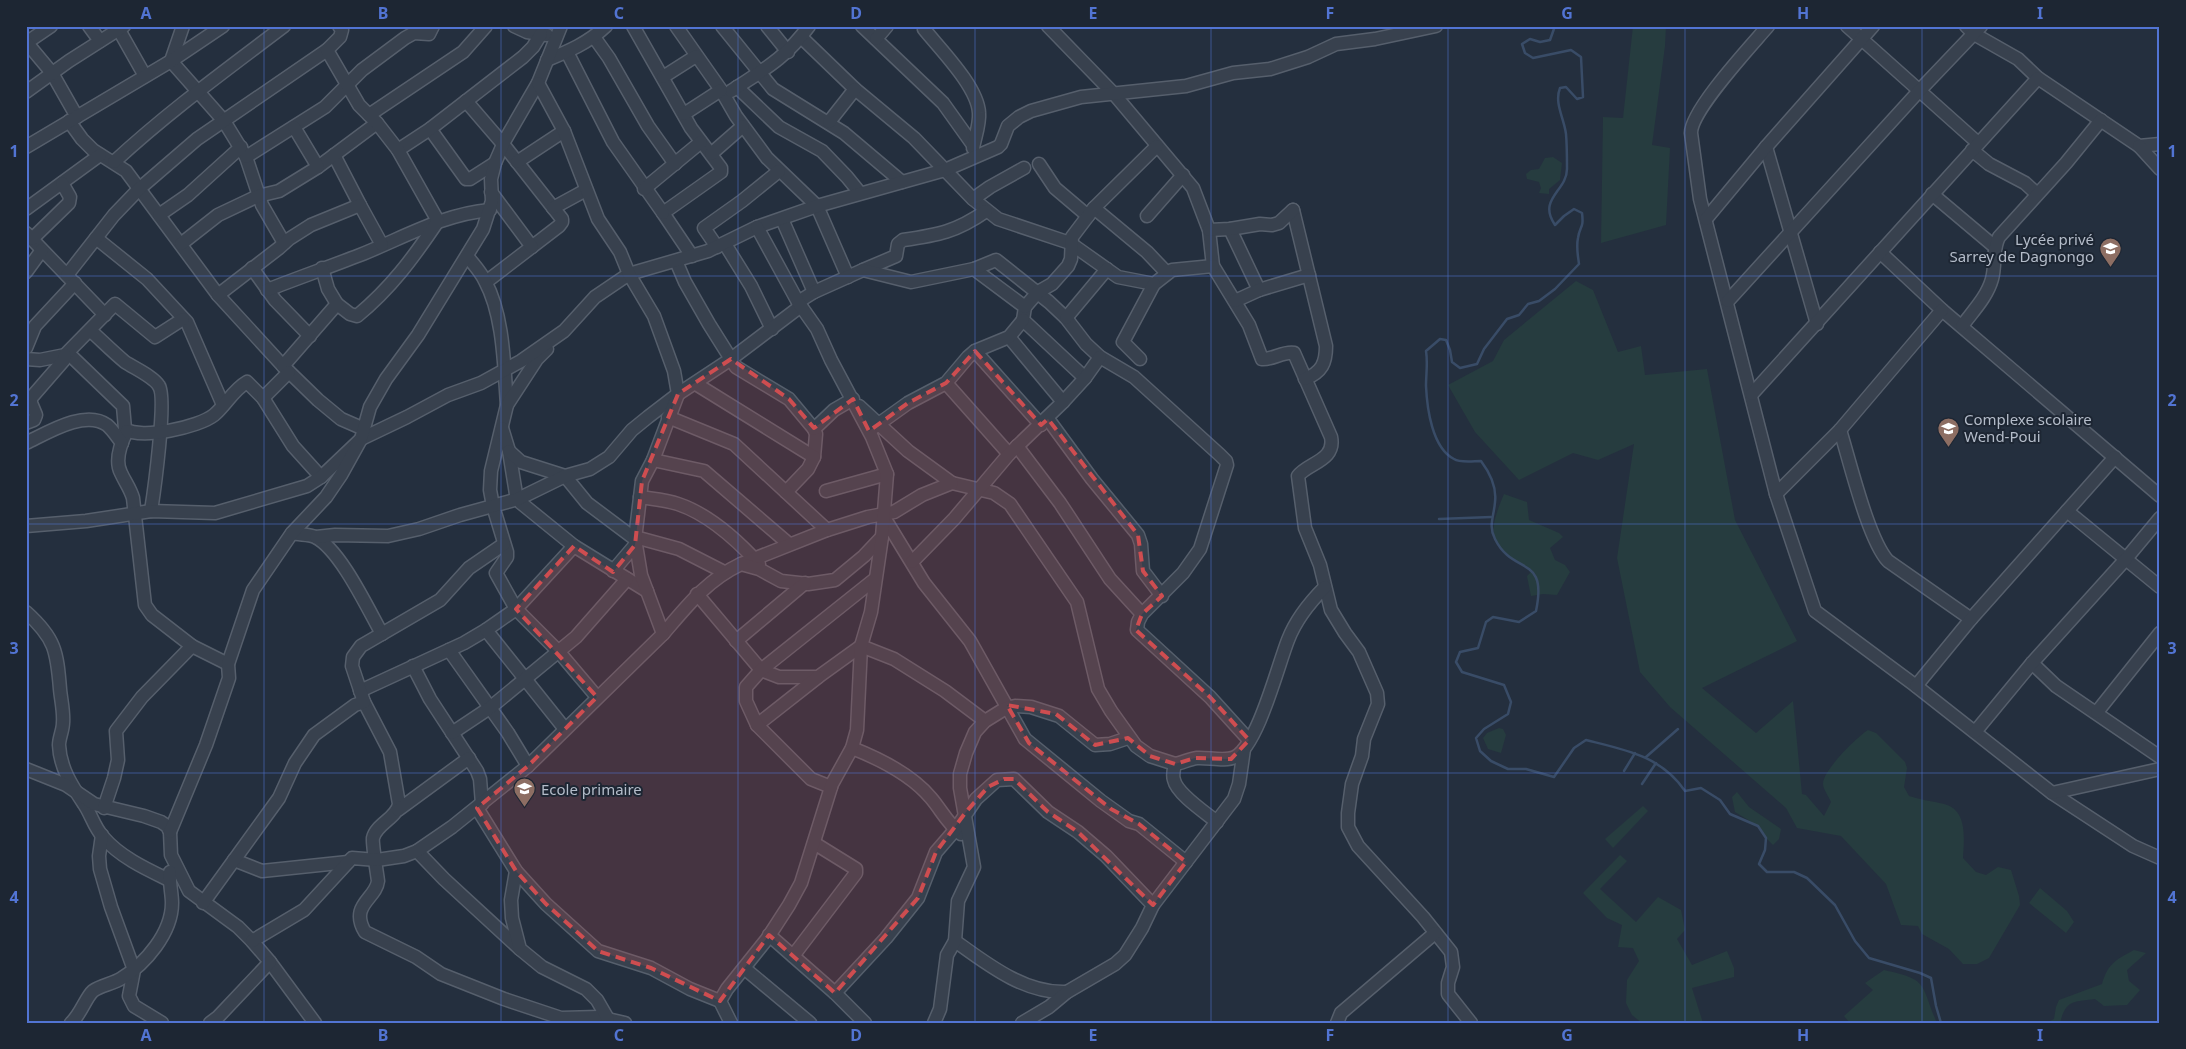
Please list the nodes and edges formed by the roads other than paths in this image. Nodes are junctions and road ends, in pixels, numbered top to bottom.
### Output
1 (51, 26) edge
2 (89, 26) edge
3 (183, 26) edge
4 (223, 26) edge
5 (284, 26) edge
6 (339, 26) edge
7 (433, 26) edge
8 (486, 26) edge
9 (514, 26) edge
10 (606, 26) edge
11 (633, 26) edge
12 (676, 26) edge
13 (722, 26) edge
14 (767, 26) edge
15 (808, 26) edge
16 (862, 26) edge
17 (887, 26) edge
18 (1048, 26) edge
19 (1436, 26) edge
20 (1768, 26) edge
21 (1846, 26) edge
22 (1873, 26) edge
23 (923, 27) edge
24 (121, 28) edge
25 (1974, 29) edge
26 (559, 31) edge
27 (541, 34) junction
28 (594, 37) junction
29 (801, 37) junction
30 (876, 39) junction
31 (1861, 40) junction
32 (100, 41) junction
33 (26, 43) edge
34 (533, 47) junction
35 (327, 50) junction
36 (567, 52) junction
37 (788, 52) junction
38 (696, 56) junction
39 (547, 60) junction
40 (171, 61) junction
41 (52, 73) junction
42 (759, 73) junction
43 (145, 76) junction
44 (663, 77) junction
45 (2038, 78) junction
46 (539, 79) junction
47 (347, 86) junction
48 (737, 87) junction
49 (855, 89) junction
50 (1919, 90) junction
51 (196, 91) junction
52 (26, 92) edge
53 (723, 93) junction
54 (1114, 94) junction
55 (466, 101) junction
56 (684, 114) junction
57 (73, 119) junction
58 (373, 119) junction
59 (224, 120) junction
60 (2101, 120) junction
61 (828, 122) junction
62 (743, 126) junction
63 (294, 127) junction
64 (430, 129) junction
65 (564, 131) junction
66 (701, 142) junction
67 (503, 144) junction
68 (2160, 144) edge
69 (973, 145) junction
70 (1157, 146) junction
71 (2139, 146) junction
72 (26, 147) edge
73 (1766, 147) junction
74 (1975, 147) junction
75 (398, 150) junction
76 (244, 152) junction
77 (711, 154) junction
78 (100, 155) junction
79 (334, 155) junction
80 (970, 160) junction
81 (114, 162) junction
82 (518, 162) junction
83 (495, 164) junction
84 (675, 164) junction
85 (1039, 164) dead end
86 (318, 167) junction
87 (1024, 168) dead end
88 (2160, 169) edge
89 (946, 170) junction
90 (779, 171) junction
91 (1184, 175) junction
92 (902, 182) junction
93 (62, 183) junction
94 (644, 188) junction
95 (139, 189) junction
96 (586, 190) junction
97 (491, 192) junction
98 (860, 193) junction
99 (1932, 194) junction
100 (2037, 194) junction
101 (258, 196) junction
102 (974, 199) junction
103 (360, 205) junction
104 (817, 206) junction
105 (553, 208) junction
106 (26, 209) edge
107 (490, 210) junction
108 (986, 212) junction
109 (1091, 212) junction
110 (663, 213) junction
111 (159, 215) junction
112 (1147, 216) dead end
113 (782, 219) junction
114 (1706, 219) junction
115 (438, 221) junction
116 (757, 227) junction
117 (1230, 229) junction
118 (1209, 230) junction
119 (1791, 234) junction
120 (29, 236) edge
121 (96, 238) junction
122 (284, 243) junction
123 (1070, 243) junction
124 (182, 244) junction
125 (721, 245) junction
126 (382, 246) junction
127 (1995, 246) junction
128 (532, 247) junction
129 (42, 250) junction
130 (1880, 252) junction
131 (467, 256) junction
132 (692, 256) junction
133 (676, 261) junction
134 (1212, 266) junction
135 (252, 268) junction
136 (322, 268) junction
137 (974, 269) junction
138 (1107, 269) junction
139 (863, 270) junction
140 (26, 272) edge
141 (1167, 272) junction
142 (629, 274) junction
143 (1309, 275) junction
144 (848, 277) junction
145 (71, 279) junction
146 (486, 282) junction
147 (1154, 284) junction
148 (267, 290) junction
149 (1259, 290) junction
150 (814, 292) junction
151 (1038, 292) junction
152 (218, 295) junction
153 (1235, 301) junction
154 (1728, 301) junction
155 (337, 304) junction
156 (800, 304) junction
157 (1942, 310) junction
158 (1024, 314) junction
159 (105, 315) junction
160 (182, 318) junction
161 (1066, 318) junction
162 (1816, 324) junction
163 (1962, 326) junction
164 (772, 328) junction
165 (91, 330) junction
166 (564, 331) junction
167 (310, 336) junction
168 (1008, 337) junction
169 (26, 348) edge
170 (975, 351) junction
171 (67, 354) junction
172 (1100, 356) junction
173 (26, 359) edge
174 (731, 359) junction
175 (1140, 359) dead end
176 (286, 369) junction
177 (504, 370) junction
178 (1085, 378) junction
179 (1306, 379) junction
180 (946, 383) junction
181 (696, 384) junction
182 (678, 394) junction
183 (1752, 394) junction
184 (263, 398) junction
185 (853, 400) junction
186 (1063, 402) junction
187 (223, 405) junction
188 (507, 405) junction
189 (668, 417) junction
190 (1044, 422) junction
191 (26, 423) edge
192 (502, 427) junction
193 (874, 428) junction
194 (814, 429) junction
195 (1840, 430) junction
196 (159, 431) junction
197 (363, 434) junction
198 (125, 437) junction
199 (26, 443) edge
200 (1013, 450) junction
201 (509, 452) junction
202 (814, 457) junction
203 (2115, 457) junction
204 (653, 460) junction
205 (887, 474) junction
206 (565, 476) junction
207 (321, 477) junction
208 (952, 482) junction
209 (978, 488) junction
210 (826, 491) dead end
211 (786, 492) junction
212 (1776, 494) junction
213 (2160, 496) edge
214 (640, 497) junction
215 (518, 499) junction
216 (493, 506) junction
217 (2067, 511) junction
218 (151, 512) junction
219 (134, 514) junction
220 (885, 517) junction
221 (2160, 518) edge
222 (26, 526) edge
223 (827, 530) junction
224 (292, 533) junction
225 (316, 537) junction
226 (882, 538) junction
227 (635, 540) junction
228 (504, 544) junction
229 (789, 544) junction
230 (574, 546) junction
231 (754, 558) junction
232 (2125, 560) junction
233 (912, 562) junction
234 (741, 564) junction
235 (613, 571) junction
236 (724, 572) junction
237 (769, 574) junction
238 (627, 579) junction
239 (875, 579) junction
240 (805, 583) junction
241 (1325, 587) junction
242 (2160, 587) edge
243 (647, 591) junction
244 (697, 594) junction
245 (1162, 596) junction
246 (516, 609) junction
247 (26, 612) edge
248 (1142, 614) junction
249 (1971, 619) junction
250 (486, 630) junction
251 (2160, 633) edge
252 (382, 634) junction
253 (663, 634) junction
254 (736, 640) junction
255 (192, 646) junction
256 (861, 646) junction
257 (449, 650) junction
258 (559, 652) junction
259 (2032, 663) junction
260 (228, 664) junction
261 (413, 666) junction
262 (761, 670) junction
263 (818, 677) junction
264 (525, 680) junction
265 (1916, 686) junction
266 (362, 696) junction
267 (597, 697) junction
268 (490, 707) junction
269 (1006, 708) junction
270 (2097, 712) junction
271 (985, 721) junction
272 (757, 725) junction
273 (565, 730) junction
274 (1975, 732) junction
275 (452, 733) junction
276 (1128, 738) junction
277 (1247, 744) junction
278 (852, 748) junction
279 (2160, 757) edge
280 (469, 758) junction
281 (1175, 764) junction
282 (528, 766) junction
283 (26, 769) edge
284 (2160, 769) edge
285 (831, 787) junction
286 (73, 790) junction
287 (2052, 793) junction
288 (480, 806) junction
289 (104, 808) junction
290 (398, 810) junction
291 (966, 812) junction
292 (1217, 822) junction
293 (955, 830) junction
294 (170, 832) junction
295 (102, 836) junction
296 (968, 840) junction
297 (814, 843) junction
298 (417, 851) junction
299 (171, 855) junction
300 (2159, 856) edge
301 (234, 860) junction
302 (376, 860) junction
303 (348, 862) junction
304 (1186, 862) junction
305 (516, 871) junction
306 (169, 880) junction
307 (203, 903) junction
308 (1153, 905) junction
309 (1435, 933) junction
310 (769, 935) junction
311 (252, 941) junction
312 (954, 941) junction
313 (520, 949) junction
314 (793, 956) junction
315 (270, 962) junction
316 (744, 968) junction
317 (134, 970) junction
318 (835, 992) junction
319 (1067, 992) junction
320 (720, 1001) junction
321 (142, 1018) edge
322 (608, 1018) junction
323 (71, 1023) edge
324 (162, 1023) edge
325 (210, 1023) edge
326 (315, 1023) edge
327 (625, 1023) edge
328 (731, 1023) edge
329 (810, 1023) edge
330 (865, 1023) edge
331 (934, 1023) edge
332 (1022, 1023) edge
333 (1338, 1023) edge
334 (1471, 1023) edge

1 - 33 street
2 - 32 street
3 - 40 street
4 - 40 street
5 - 51 street
6 - 35 street
7 - 47 street
8 - 58 street
9 - 27 street
10 - 28 street
11 - 44 street
12 - 38 street
13 - 42 street
14 - 37 street
15 - 29 street
16 - 30 street
17 - 30 street
18 - 54 street
19 - 54 street
20 - 114 street
21 - 31 street
22 - 31 street
23 - 69 street
24 - 32 street
24 - 43 street
25 - 45 street
25 - 50 street
26 - 27 street
26 - 39 street
27 - 34 street
28 - 36 street
28 - 84 street
29 - 37 street
29 - 49 street
30 - 69 street
31 - 50 street
31 - 73 street
32 - 41 street
33 - 41 street
34 - 46 street
34 - 55 street
35 - 47 street
35 - 59 street
36 - 39 street
36 - 94 street
37 - 42 street
38 - 44 street
38 - 53 street
39 - 46 street
40 - 43 street
40 - 51 street
41 - 52 street
41 - 57 street
42 - 48 street
42 - 61 street
43 - 57 street
44 - 56 street
45 - 60 street
45 - 74 street
46 - 65 street
46 - 67 street
47 - 58 street
47 - 63 street
48 - 53 street
48 - 98 street
49 - 61 street
49 - 89 street
50 - 74 street
50 - 119 street
51 - 59 street
51 - 81 street
53 - 56 street
53 - 62 street
54 - 70 street
54 - 80 street
55 - 64 street
55 - 67 street
56 - 66 street
57 - 72 street
57 - 78 street
58 - 75 street
58 - 79 street
59 - 76 street
59 - 95 street
60 - 71 street
60 - 100 street
61 - 92 street
62 - 77 street
62 - 90 street
63 - 76 street
63 - 86 street
64 - 75 street
64 - 83 street
65 - 82 street
65 - 96 street
66 - 77 street
66 - 84 street
67 - 82 street
67 - 83 street
68 - 71 street
69 - 80 street
70 - 91 street
70 - 109 street
71 - 88 street
73 - 114 street
73 - 119 street
74 - 99 street
74 - 100 street
75 - 115 street
76 - 101 street
76 - 111 street
77 - 110 street
78 - 81 street
78 - 93 street
79 - 86 street
79 - 103 street
80 - 89 street
81 - 95 street
82 - 105 street
83 - 97 street
84 - 94 street
85 - 109 street
86 - 101 street
87 - 102 street
89 - 92 street
89 - 102 street
90 - 104 street
90 - 125 street
91 - 112 street
91 - 118 street
92 - 98 street
93 - 106 street
93 - 120 street
94 - 110 street
95 - 111 street
95 - 121 street
96 - 105 street
96 - 142 street
97 - 107 street
97 - 128 street
98 - 104 street
99 - 127 street
99 - 130 street
100 - 127 street
101 - 122 street
101 - 124 street
102 - 108 street
103 - 122 street
103 - 126 street
104 - 113 street
104 - 144 street
105 - 128 street
107 - 115 street
107 - 131 street
108 - 123 street
108 - 139 street
109 - 123 street
109 - 141 street
110 - 132 street
111 - 124 street
113 - 116 street
113 - 150 street
114 - 154 street
115 - 126 street
115 - 155 street
116 - 125 street
116 - 156 street
117 - 118 street
117 - 143 street
117 - 149 street
118 - 134 street
119 - 154 street
119 - 162 street
120 - 129 street
121 - 145 street
121 - 160 street
122 - 135 street
123 - 138 street
123 - 151 street
124 - 152 street
125 - 132 street
125 - 164 street
126 - 136 street
127 - 163 street
128 - 146 street
129 - 140 street
129 - 145 street
130 - 157 street
130 - 162 street
131 - 146 street
131 - 197 street
132 - 133 street
133 - 142 street
133 - 174 street
134 - 141 street
134 - 153 street
135 - 148 street
135 - 152 street
136 - 148 street
136 - 155 street
137 - 139 street
137 - 151 street
137 - 158 street
138 - 147 street
138 - 161 street
139 - 144 street
141 - 147 street
142 - 166 street
142 - 182 street
143 - 149 street
143 - 179 street
144 - 150 street
145 - 159 street
145 - 169 street
146 - 177 street
147 - 175 street
148 - 167 street
149 - 153 street
150 - 156 street
151 - 158 street
151 - 161 street
152 - 176 street
153 - 179 street
154 - 183 street
155 - 167 street
156 - 164 street
156 - 185 street
157 - 163 street
157 - 195 street
158 - 168 street
158 - 178 street
159 - 160 street
159 - 165 street
160 - 187 street
161 - 172 street
162 - 183 street
163 - 203 street
164 - 174 street
165 - 171 street
165 - 196 street
166 - 177 street
166 - 188 street
167 - 176 street
168 - 170 street
168 - 186 street
170 - 180 street
170 - 190 street
171 - 173 street
171 - 191 street
171 - 198 street
172 - 178 street
172 - 245 street
174 - 181 street
174 - 194 street
176 - 184 street
176 - 197 street
177 - 188 street
177 - 197 street
178 - 186 street
179 - 241 street
180 - 193 street
180 - 200 street
181 - 182 street
181 - 202 street
182 - 189 street
182 - 206 street
183 - 212 street
184 - 187 street
184 - 207 street
185 - 193 street
185 - 194 street
186 - 190 street
187 - 196 street
188 - 192 street
189 - 204 street
189 - 211 street
190 - 200 street
190 - 245 street
192 - 201 street
192 - 216 street
193 - 205 street
193 - 208 street
194 - 202 street
195 - 212 street
195 - 249 street
196 - 198 street
196 - 218 street
197 - 207 street
197 - 224 street
198 - 199 street
198 - 219 street
200 - 209 street
200 - 248 street
201 - 206 street
201 - 215 street
202 - 211 street
203 - 213 street
203 - 217 street
204 - 214 street
204 - 229 street
205 - 210 street
205 - 220 street
206 - 215 street
206 - 227 street
207 - 218 street
208 - 209 street
208 - 220 street
209 - 233 street
209 - 276 street
211 - 223 street
212 - 265 street
214 - 227 street
214 - 231 street
215 - 216 street
215 - 230 street
216 - 225 street
216 - 228 street
217 - 232 street
217 - 249 street
218 - 219 street
219 - 222 street
219 - 255 street
220 - 223 street
220 - 226 street
220 - 233 street
221 - 232 street
223 - 229 street
224 - 225 street
224 - 260 street
225 - 252 street
226 - 239 street
226 - 240 street
227 - 235 street
227 - 236 street
227 - 243 street
228 - 246 street
228 - 252 street
229 - 231 street
230 - 235 street
230 - 246 street
231 - 234 street
231 - 237 street
232 - 242 street
232 - 259 street
233 - 269 street
234 - 236 street
234 - 237 street
235 - 238 street
236 - 244 street
237 - 240 street
238 - 243 street
238 - 258 street
239 - 256 street
239 - 262 street
240 - 254 street
241 - 277 street
241 - 309 street
243 - 253 street
244 - 253 street
244 - 254 street
245 - 248 street
246 - 250 street
246 - 258 street
247 - 286 street
248 - 277 street
249 - 265 street
250 - 257 street
250 - 264 street
251 - 270 street
252 - 266 street
253 - 267 street
254 - 262 street
255 - 260 street
255 - 289 street
256 - 263 street
256 - 271 street
256 - 278 street
257 - 261 street
257 - 268 street
258 - 264 street
258 - 267 street
259 - 270 street
259 - 274 street
260 - 294 street
261 - 266 street
261 - 275 street
262 - 263 street
262 - 272 street
263 - 272 street
264 - 268 street
264 - 273 street
265 - 274 street
266 - 290 street
266 - 301 street
267 - 273 street
268 - 275 street
268 - 282 street
269 - 271 street
269 - 276 street
269 - 304 street
270 - 279 street
271 - 291 street
272 - 285 street
273 - 282 street
274 - 287 street
275 - 280 street
276 - 281 street
277 - 281 street
277 - 292 street
278 - 285 street
278 - 293 street
280 - 288 street
280 - 290 street
281 - 292 street
282 - 288 street
283 - 286 street
284 - 287 street
285 - 297 street
286 - 289 street
286 - 295 street
287 - 300 street
288 - 298 street
288 - 305 street
289 - 294 street
290 - 302 street
291 - 293 street
291 - 296 street
291 - 308 street
292 - 304 street
293 - 296 street
293 - 318 street
294 - 299 street
295 - 306 street
295 - 317 street
296 - 312 street
297 - 310 street
297 - 314 street
298 - 302 street
298 - 313 street
299 - 306 street
299 - 307 street
301 - 303 street
301 - 307 street
302 - 303 street
302 - 322 street
303 - 311 street
304 - 308 street
305 - 313 street
305 - 320 street
306 - 317 street
307 - 311 street
308 - 319 street
309 - 333 street
309 - 334 street
310 - 314 street
310 - 316 street
311 - 315 street
312 - 319 street
312 - 331 street
313 - 322 street
314 - 318 street
315 - 325 street
315 - 326 street
316 - 320 street
316 - 329 street
317 - 321 street
317 - 323 street
318 - 330 street
319 - 332 street
320 - 328 street
321 - 324 street
322 - 327 street

